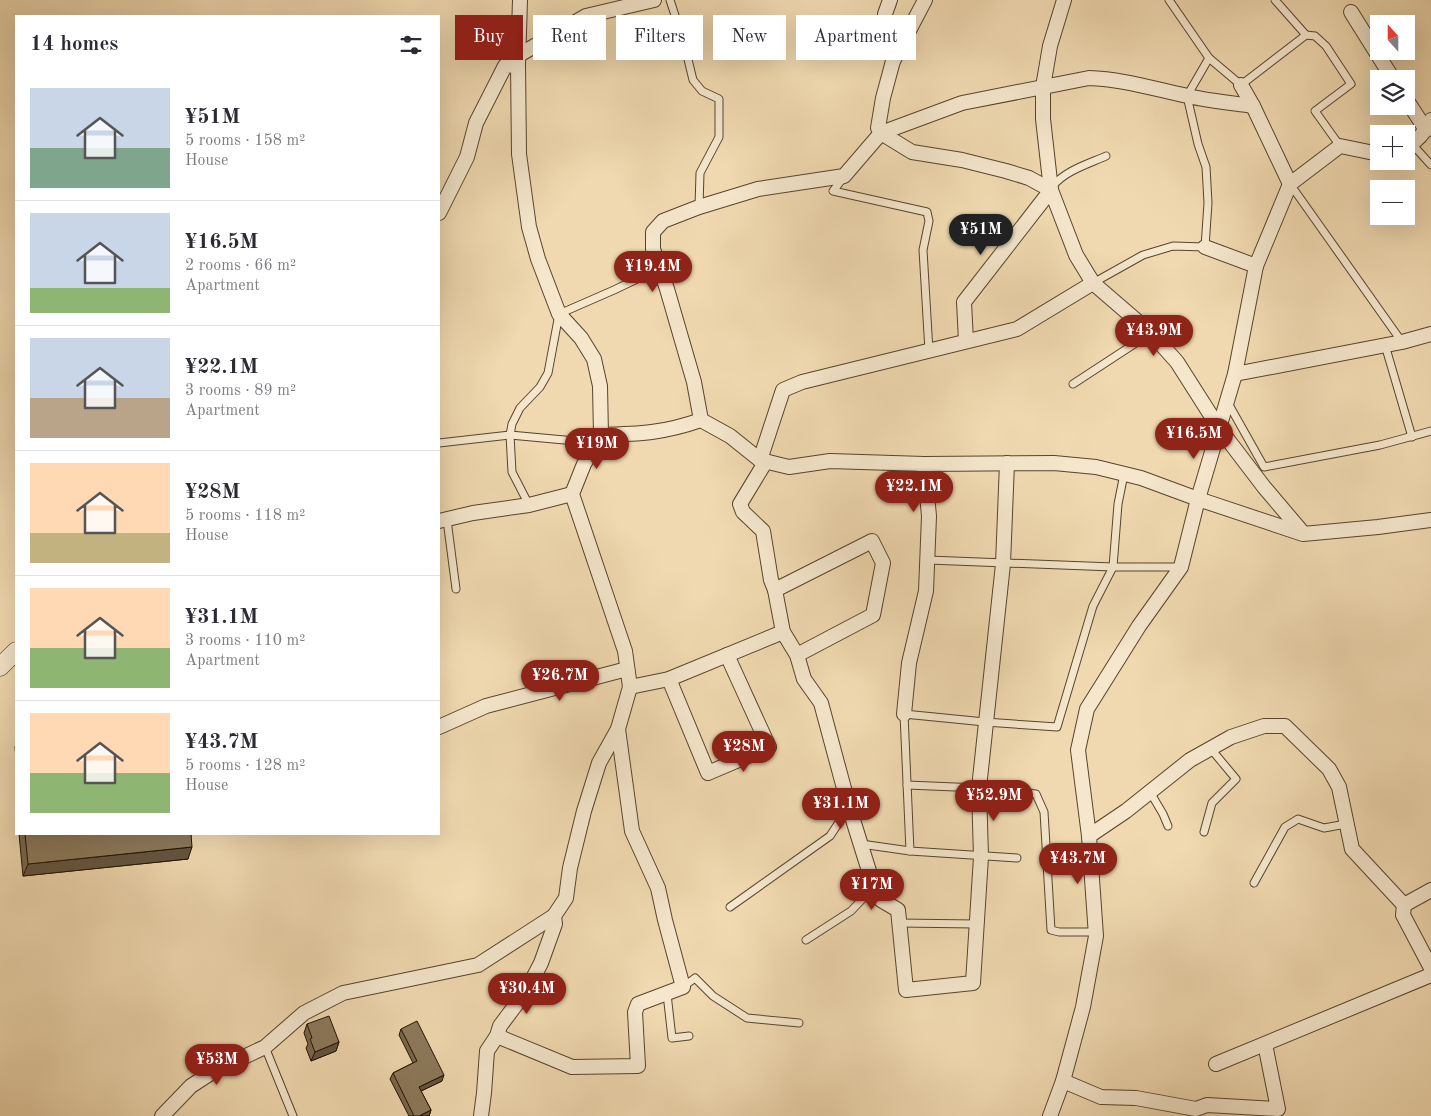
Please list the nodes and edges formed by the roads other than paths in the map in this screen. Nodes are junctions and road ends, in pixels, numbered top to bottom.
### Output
1 (520, 0) edge
2 (654, 0) edge
3 (670, 0) edge
4 (890, 0) edge
5 (924, 0) edge
6 (1064, 0) edge
7 (1169, 0) edge
8 (1275, 0) edge
9 (1351, 12) dead end
10 (520, 15) edge
11 (1306, 35) junction
12 (523, 57) edge
13 (1209, 58) junction
14 (518, 60) joint
15 (893, 61) junction
16 (1387, 70) edge
17 (1241, 85) junction
18 (1043, 87) junction
19 (1187, 96) junction
20 (1253, 106) junction
21 (1415, 110) edge
22 (1428, 125) edge
23 (881, 133) junction
24 (1415, 139) edge
25 (1340, 146) junction
26 (1415, 150) edge
27 (1370, 152) edge
28 (1106, 156) dead end
29 (1431, 165) edge
30 (844, 176) junction
31 (1290, 184) junction
32 (1050, 190) junction
33 (699, 207) junction
34 (440, 211) edge
35 (1205, 247) junction
36 (1256, 266) junction
37 (660, 268) junction
38 (1093, 283) junction
39 (559, 314) junction
40 (1150, 332) junction
41 (1431, 334) edge
42 (966, 341) junction
43 (1402, 342) junction
44 (1386, 345) junction
45 (929, 351) junction
46 (1235, 374) junction
47 (1073, 384) dead end
48 (1227, 402) junction
49 (701, 420) junction
50 (1219, 428) junction
51 (1431, 431) edge
52 (510, 435) junction
53 (1412, 437) junction
54 (599, 439) junction
55 (440, 443) edge
56 (763, 460) junction
57 (1007, 463) junction
58 (924, 464) junction
59 (1124, 474) junction
60 (572, 494) junction
61 (1198, 499) junction
62 (529, 505) junction
63 (443, 520) edge
64 (1431, 520) edge
65 (1303, 534) junction
66 (928, 560) junction
67 (1002, 564) junction
68 (1181, 567) junction
69 (1113, 568) junction
70 (456, 589) dead end
71 (775, 590) junction
72 (783, 632) junction
73 (15, 652) edge
74 (727, 655) junction
75 (797, 655) junction
76 (0, 667) edge
77 (627, 670) junction
78 (669, 679) junction
79 (630, 687) junction
80 (904, 714) junction
81 (985, 722) junction
82 (440, 727) edge
83 (618, 729) junction
84 (1211, 749) junction
85 (906, 785) junction
86 (979, 788) junction
87 (1150, 792) junction
88 (849, 807) junction
89 (1346, 824) junction
90 (1168, 826) dead end
91 (1204, 832) dead end
92 (1089, 836) junction
93 (862, 844) junction
94 (910, 851) junction
95 (981, 857) junction
96 (1017, 858) dead end
97 (1254, 883) dead end
98 (874, 887) junction
99 (1431, 890) edge
100 (1404, 905) junction
101 (730, 907) dead end
102 (554, 916) junction
103 (899, 923) junction
104 (976, 924) junction
105 (1096, 932) junction
106 (806, 940) dead end
107 (1431, 968) edge
108 (1431, 975) edge
109 (683, 987) junction
110 (667, 994) junction
111 (799, 1023) dead end
112 (497, 1036) junction
113 (689, 1036) dead end
114 (1265, 1044) junction
115 (265, 1047) junction
116 (1216, 1064) dead end
117 (1063, 1081) junction
118 (162, 1116) edge
119 (293, 1116) edge
120 (481, 1116) edge
121 (1050, 1116) edge

1 - 10 street
2 - 12 street
3 - 33 lane
4 - 15 street
5 - 15 street
6 - 18 street
7 - 13 lane
8 - 11 lane
9 - 16 street
11 - 17 lane
11 - 25 lane
13 - 17 lane
13 - 19 lane
14 - 34 street
14 - 39 street
15 - 23 street
17 - 20 street
18 - 19 street
18 - 23 street
18 - 32 street
19 - 20 street
19 - 35 lane
20 - 31 street
21 - 22 street
22 - 24 street
23 - 30 street
23 - 32 street
25 - 27 street
25 - 31 street
26 - 29 lane
28 - 32 lane
30 - 33 street
30 - 45 lane
31 - 36 street
31 - 43 lane
32 - 38 street
32 - 42 street
33 - 37 street
35 - 36 street
35 - 38 lane
36 - 46 street
37 - 39 lane
37 - 49 street
38 - 40 street
38 - 42 street
39 - 52 lane
39 - 54 street
40 - 47 lane
40 - 50 street
41 - 43 street
42 - 45 street
43 - 44 street
44 - 46 street
44 - 53 lane
45 - 56 street
46 - 48 street
48 - 50 street
48 - 53 lane
49 - 54 street
49 - 56 street
50 - 61 street
50 - 65 street
51 - 53 lane
52 - 54 lane
52 - 55 lane
52 - 62 lane
54 - 60 street
56 - 58 street
56 - 71 street
57 - 58 street
57 - 59 street
57 - 67 street
58 - 66 street
59 - 61 street
59 - 69 lane
60 - 62 street
60 - 77 street
61 - 65 street
61 - 68 street
62 - 63 street
63 - 70 lane
64 - 65 street
66 - 67 lane
66 - 80 street
67 - 69 lane
67 - 81 street
68 - 69 lane
68 - 92 street
69 - 81 lane
71 - 72 street
71 - 75 street
72 - 74 street
72 - 75 street
73 - 76 street
74 - 78 street
74 - 78 street
75 - 88 street
77 - 79 street
77 - 82 street
78 - 79 street
79 - 83 street
80 - 81 lane
80 - 85 lane
81 - 86 street
83 - 102 street
83 - 109 street
84 - 87 street
84 - 89 street
84 - 91 lane
85 - 86 lane
85 - 94 lane
86 - 95 street
86 - 105 lane
87 - 90 lane
87 - 92 street
88 - 93 street
88 - 101 lane
89 - 97 lane
89 - 100 street
92 - 105 street
93 - 94 lane
93 - 98 street
94 - 95 lane
95 - 96 lane
95 - 104 street
98 - 103 street
98 - 106 lane
99 - 100 street
100 - 107 street
102 - 112 street
102 - 115 street
103 - 104 lane
103 - 104 street
105 - 117 street
108 - 114 street
109 - 110 street
109 - 111 lane
110 - 112 street
110 - 113 lane
112 - 120 street
114 - 116 street
114 - 117 street
115 - 118 street
115 - 119 lane
117 - 121 street

